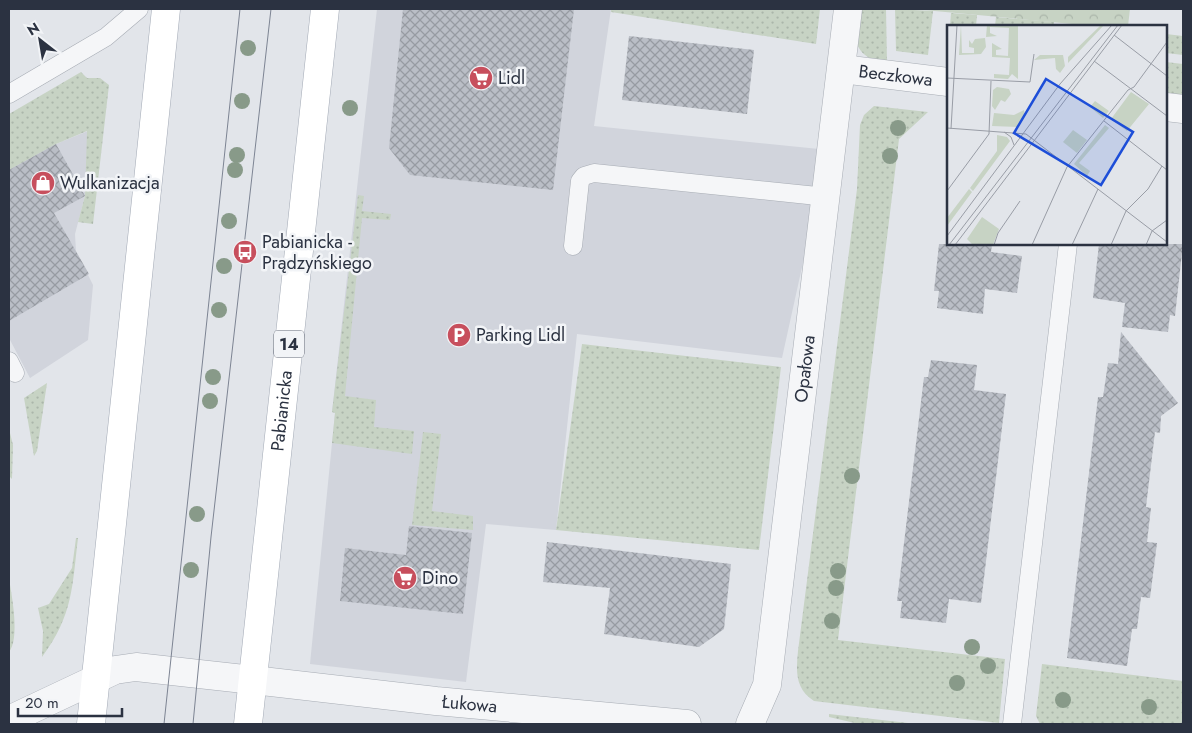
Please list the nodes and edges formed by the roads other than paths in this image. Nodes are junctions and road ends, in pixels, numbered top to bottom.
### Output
1 (139, 9) edge
2 (166, 9) edge
3 (325, 9) edge
4 (848, 9) edge
5 (842, 69) junction
6 (947, 82) edge
7 (9, 94) edge
8 (1167, 107) edge
9 (1183, 109) edge
10 (827, 197) junction
11 (1068, 245) edge
12 (573, 246) dead end
13 (95, 678) junction
14 (253, 680) junction
15 (9, 720) edge
16 (91, 724) edge
17 (248, 724) edge
18 (686, 724) edge
19 (750, 724) edge
20 (1012, 724) edge

1 - 7 lane
2 - 13 main road
3 - 14 main road, Pabianicka / 14
4 - 5 street, Opałowa
5 - 6 street, Beczkowa
5 - 10 street, Opałowa
8 - 9 street
10 - 12 lane
10 - 19 street, Opałowa
11 - 20 lane
13 - 14 street, Łukowa
13 - 15 street, Łukowa
13 - 16 main road
14 - 17 main road, Pabianicka / 14
14 - 18 street, Łukowa

